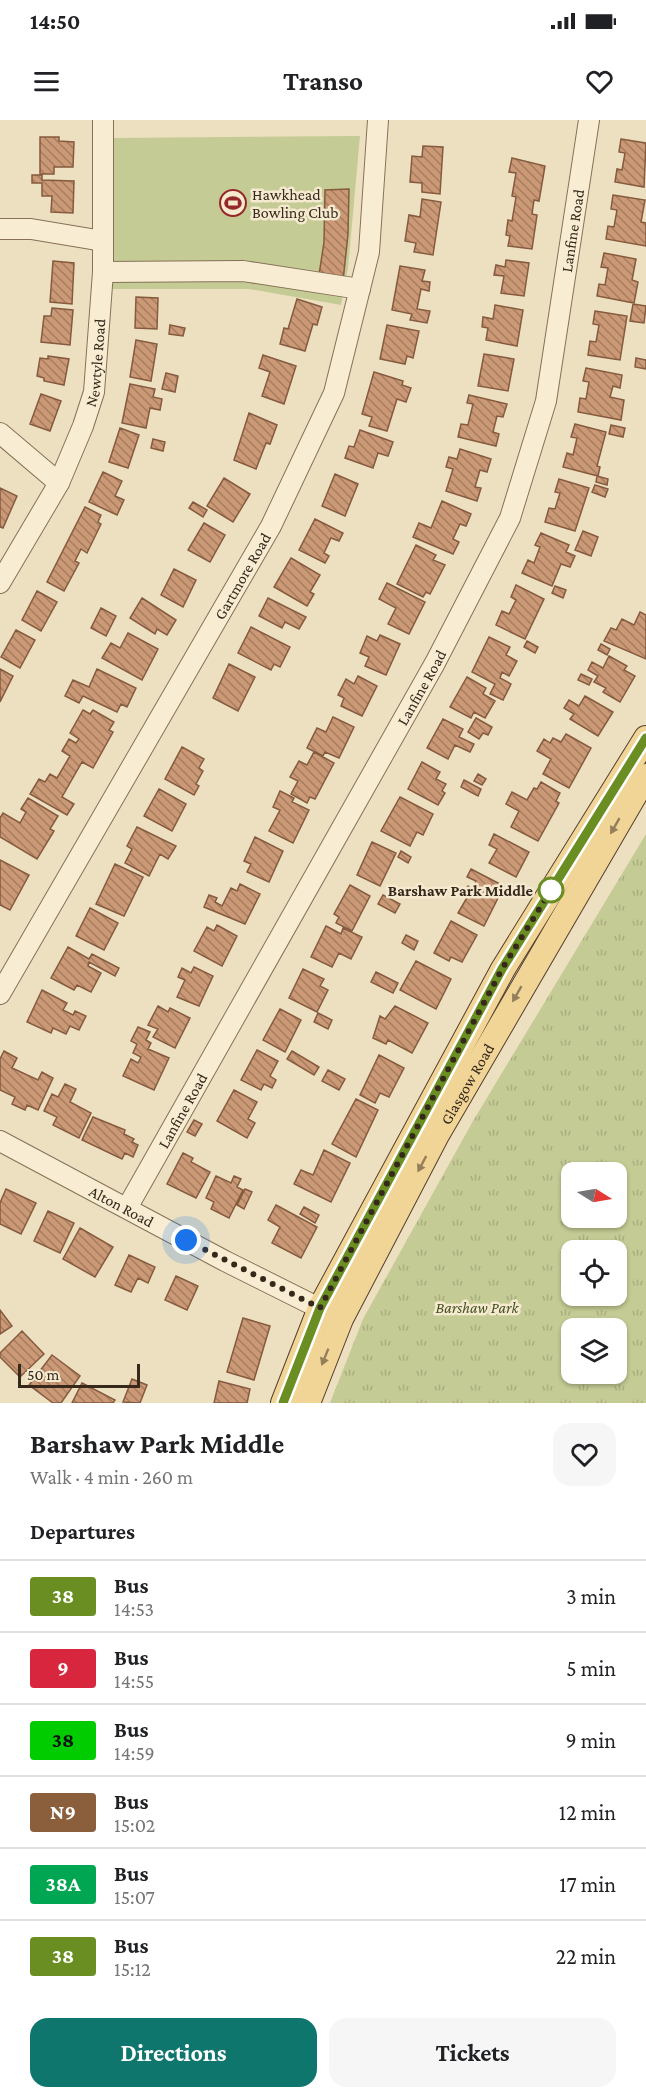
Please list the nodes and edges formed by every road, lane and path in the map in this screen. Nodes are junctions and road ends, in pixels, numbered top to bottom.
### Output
1 (103, 120) edge
2 (378, 120) edge
3 (589, 120) edge
4 (0, 229) edge
5 (103, 241) junction
6 (103, 272) junction
7 (360, 289) junction
8 (0, 433) edge
9 (59, 483) junction
10 (0, 583) edge
11 (646, 738) edge
12 (646, 776) edge
13 (0, 994) edge
14 (0, 1141) edge
15 (128, 1208) junction
16 (330, 1314) junction
17 (283, 1403) edge
18 (308, 1403) edge

1 - 5 street, Newtyle Road
2 - 7 street, Gartmore Road
3 - 15 street, Lanfine Road
4 - 5 street
5 - 6 street, Newtyle Road
6 - 7 street
6 - 9 street, Newtyle Road
7 - 13 street, Gartmore Road
8 - 9 street
9 - 10 street, Newtyle Road
11 - 16 main road, Glasgow Road
12 -> 16 main road, Glasgow Road
14 - 15 street, Alton Road
15 - 16 street, Alton Road
16 - 17 main road, Glasgow Road
16 -> 18 main road, Glasgow Road

